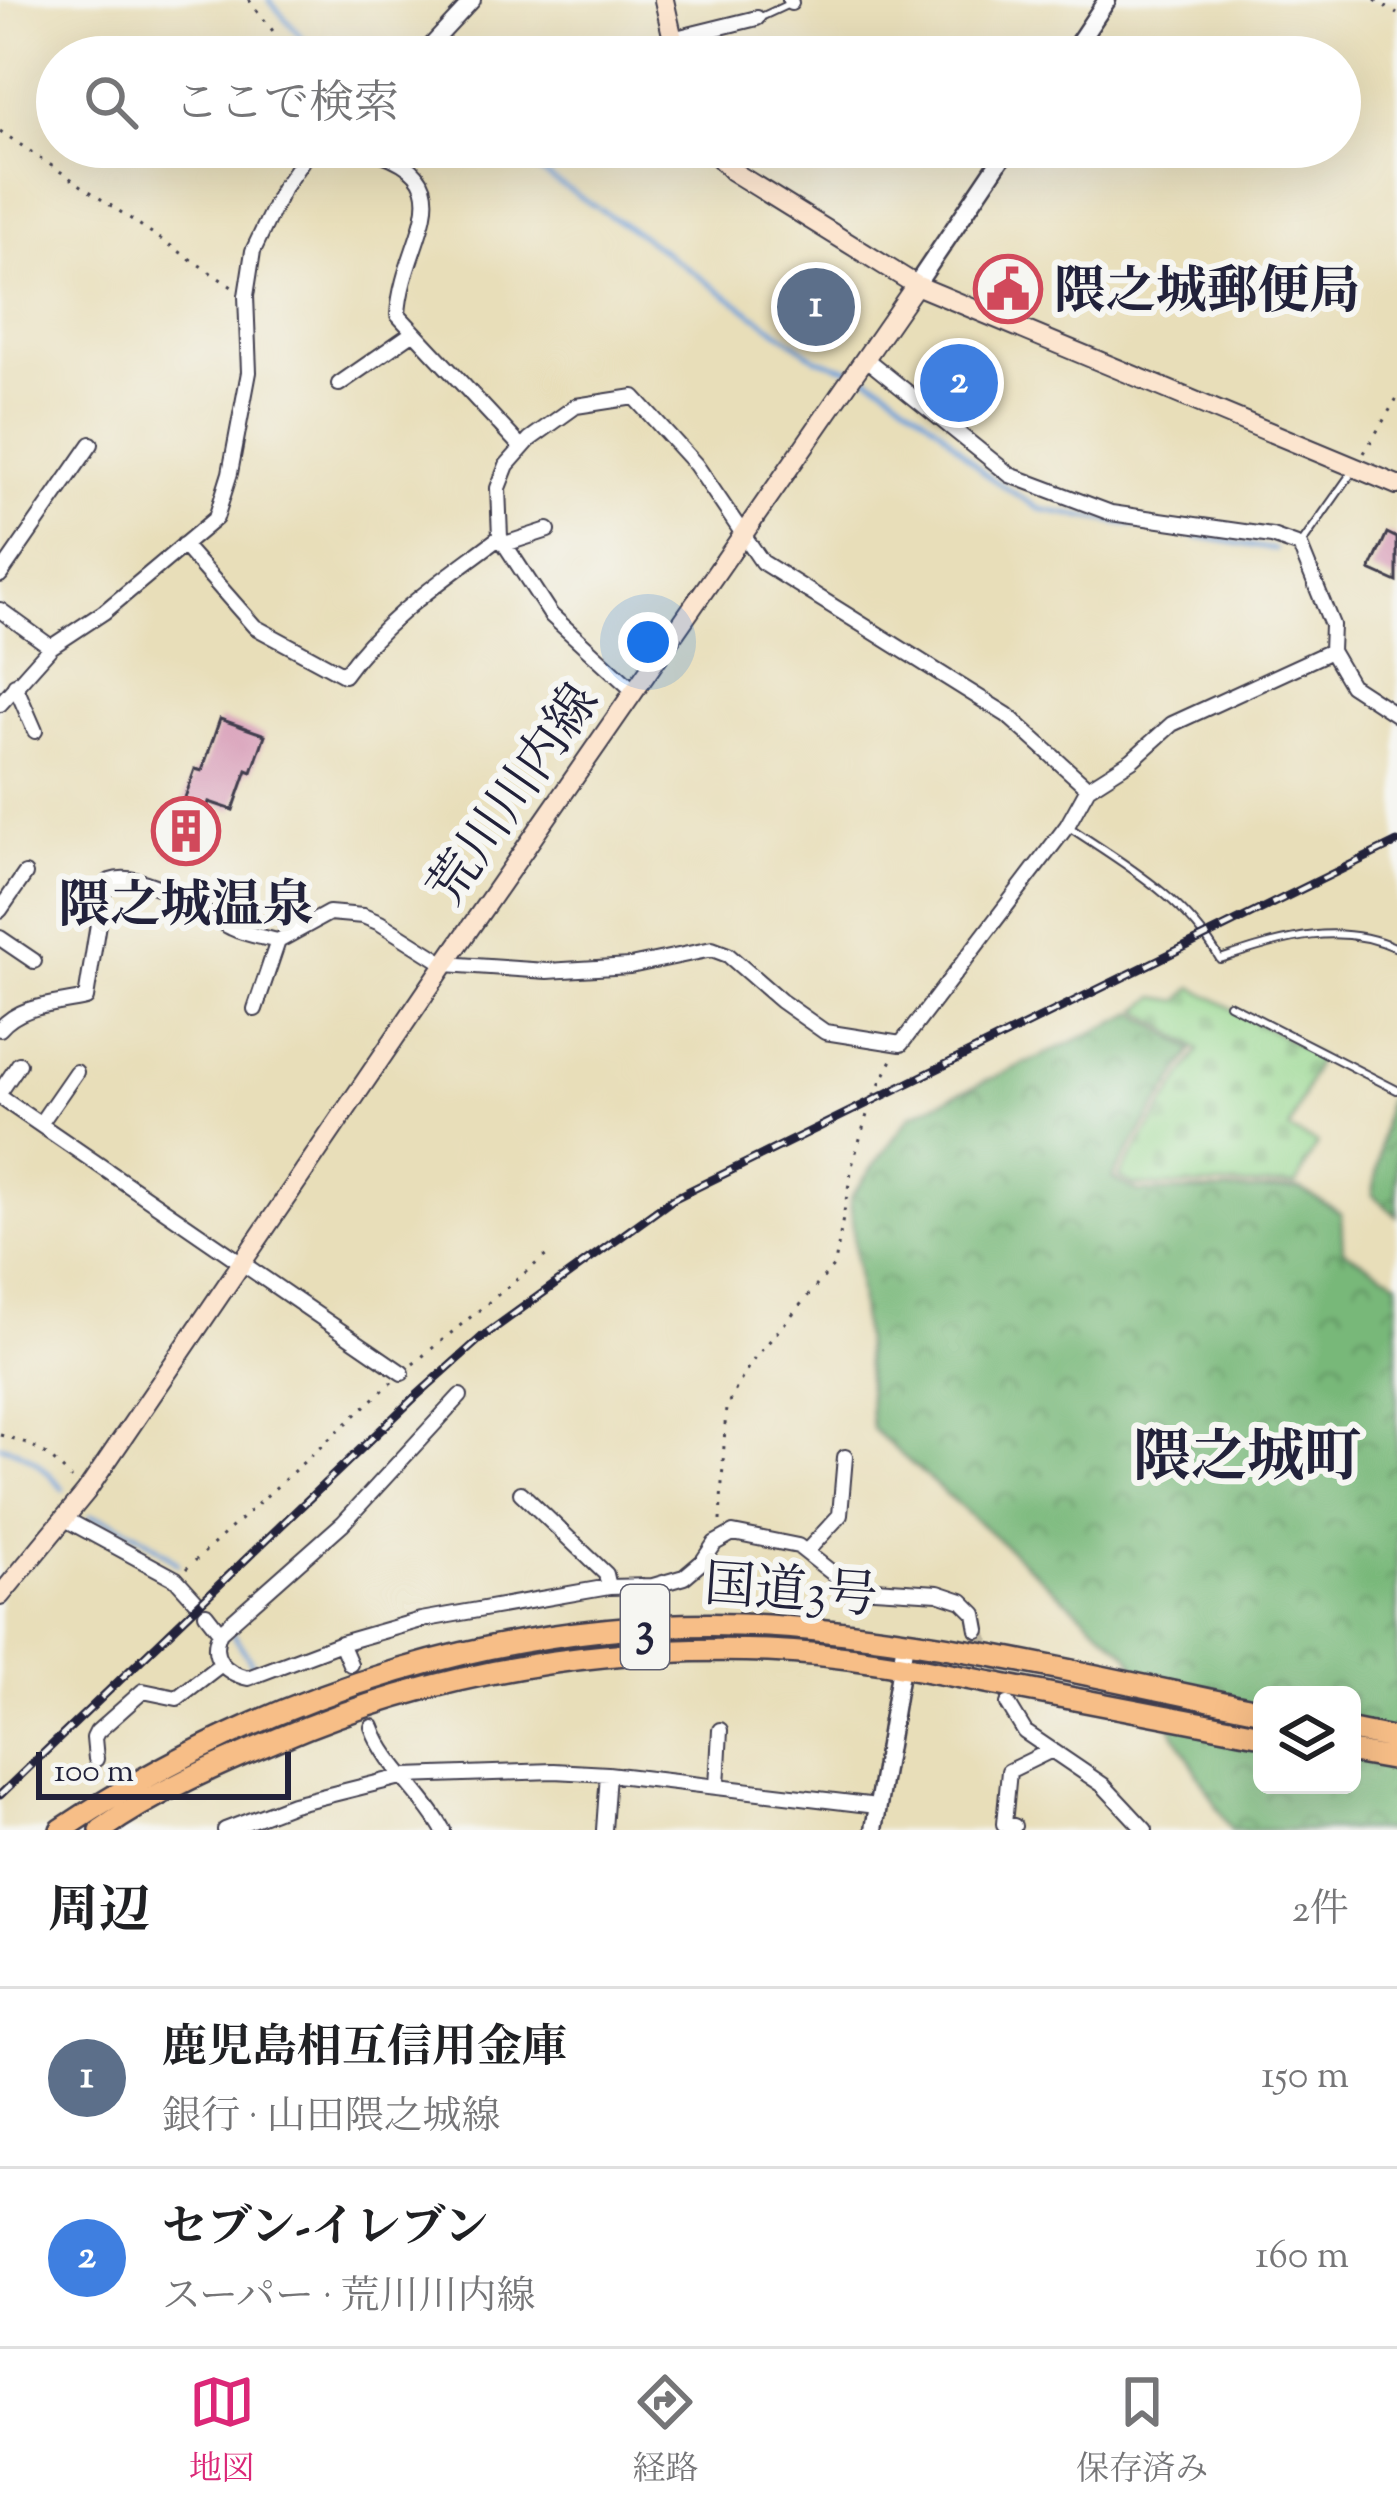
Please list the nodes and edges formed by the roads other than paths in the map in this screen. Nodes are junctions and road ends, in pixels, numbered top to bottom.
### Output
1 (473, 0) edge
2 (664, 0) edge
3 (1107, 0) edge
4 (790, 1) edge
5 (758, 18) joint
6 (440, 36) edge
7 (672, 36) edge
8 (708, 36) edge
9 (1083, 36) edge
10 (297, 168) edge
11 (413, 168) edge
12 (729, 168) edge
13 (995, 168) edge
14 (916, 285) junction
15 (414, 332) junction
16 (860, 367) junction
17 (339, 384) dead end
18 (92, 444) dead end
19 (522, 448) junction
20 (1355, 468) junction
21 (1397, 485) edge
22 (548, 530) dead end
23 (741, 536) junction
24 (503, 541) junction
25 (183, 545) junction
26 (1300, 546) junction
27 (0, 575) edge
28 (0, 610) edge
29 (51, 647) junction
30 (1330, 651) junction
31 (14, 685) junction
32 (634, 691) junction
33 (0, 704) edge
34 (1397, 716) edge
35 (35, 731) dead end
36 (1088, 788) junction
37 (1066, 826) junction
38 (25, 874) dead end
39 (0, 910) edge
40 (0, 938) edge
41 (278, 941) junction
42 (1397, 948) edge
43 (34, 961) dead end
44 (445, 964) junction
45 (1229, 1004) dead end
46 (255, 1009) dead end
47 (0, 1029) edge
48 (19, 1064) dead end
49 (76, 1072) dead end
50 (1397, 1090) edge
51 (0, 1094) edge
52 (40, 1124) junction
53 (244, 1262) junction
54 (402, 1373) road end
55 (460, 1396) dead end
56 (844, 1456) dead end
57 (521, 1493) dead end
58 (67, 1520) junction
59 (806, 1552) junction
60 (609, 1587) junction
61 (0, 1596) edge
62 (195, 1600) dead end
63 (206, 1614) dead end
64 (978, 1630) tunnel mouth
65 (220, 1632) junction
66 (905, 1642) junction
67 (341, 1643) junction
68 (350, 1664) dead end
69 (220, 1665) junction
70 (902, 1666) junction
71 (1008, 1704) tunnel mouth
72 (1253, 1709) edge
73 (372, 1727) dead end
74 (720, 1730) dead end
75 (1361, 1732) edge
76 (1253, 1733) edge
77 (1397, 1739) edge
78 (1052, 1750) junction
79 (1361, 1754) edge
80 (96, 1759) dead end
81 (1397, 1760) edge
82 (608, 1774) junction
83 (405, 1776) junction
84 (717, 1787) junction
85 (877, 1806) junction
86 (1014, 1826) dead end
87 (62, 1830) edge
88 (101, 1830) edge
89 (225, 1830) edge
90 (443, 1830) edge
91 (604, 1830) edge
92 (874, 1830) edge
93 (1145, 1830) edge

1 - 6 street
2 - 7 main road
3 - 9 street
4 - 5 lane
5 - 8 street
10 - 25 street
11 - 15 street
12 - 14 main road
13 - 14 street
14 - 16 main road, 荒川川内線
14 - 20 main road
15 - 17 street
15 - 19 street
16 - 23 main road, 荒川川内線
16 - 26 street
18 - 27 street
19 - 23 street
19 - 24 street
20 - 21 main road
20 - 26 lane
22 - 24 street
23 - 32 main road, 荒川川内線
23 - 36 street
24 - 25 street
24 - 32 street
25 - 29 street
26 - 30 street
28 - 29 street
29 - 31 street
30 - 34 street
30 - 36 street
31 - 33 street
31 - 35 street
32 - 44 main road, 荒川川内線
36 - 37 street
37 - 42 lane
37 - 44 street
38 - 39 street
40 - 43 street
41 - 44 street
41 - 46 street
41 - 47 street
44 - 53 main road, 荒川川内線
45 - 50 lane
48 - 51 street
49 - 52 street
51 - 52 street
52 - 53 street
53 - 54 street
53 - 58 main road, 荒川川内線
55 - 65 street
56 - 59 street
57 - 60 street
58 - 61 main road, 荒川川内線
58 - 62 street
59 - 60 street
59 - 64 street
60 - 67 street
63 - 65 street
65 - 69 street
66 - 70 street
66 - 72 highway, 国道3号 / 3
66 - 87 highway, 国道3号 / 3
67 - 68 street
67 - 69 street
69 - 80 street
70 - 76 highway, 国道3号 / 3
70 - 85 street
70 - 88 highway, 国道3号 / 3
71 - 78 street
73 - 83 street
74 - 84 street
75 - 77 highway
78 - 86 street
78 - 93 street
79 - 81 highway
82 - 83 street
82 - 84 street
82 - 91 street
83 - 89 street
83 - 90 street
84 - 85 street
85 - 92 street

